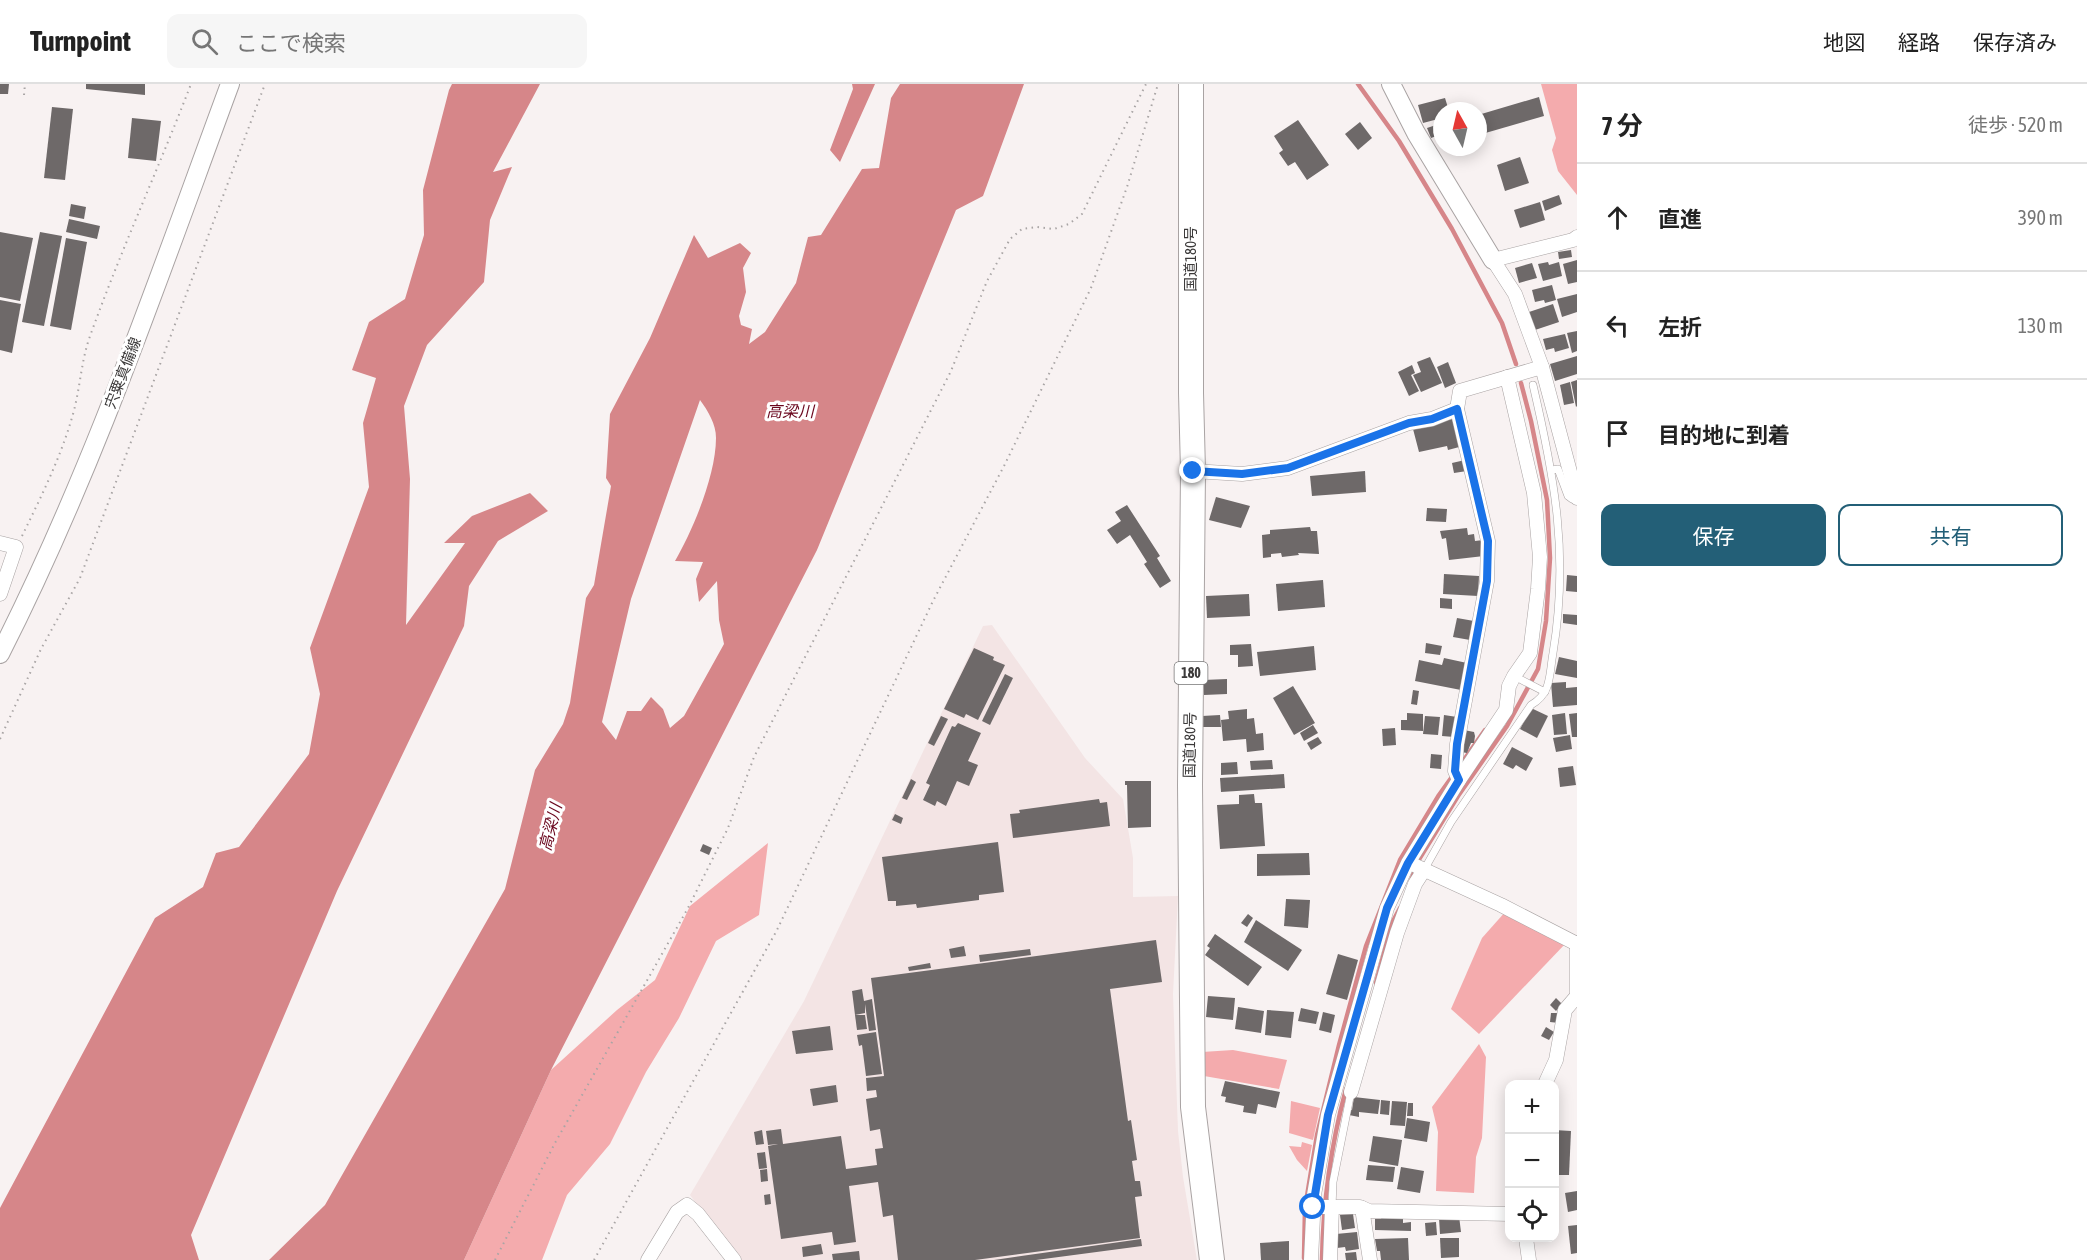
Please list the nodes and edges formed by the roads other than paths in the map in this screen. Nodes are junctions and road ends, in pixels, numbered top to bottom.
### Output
1 (230, 84) edge
2 (1191, 84) edge
3 (1391, 84) edge
4 (1577, 237) edge
5 (1494, 260) junction
6 (1542, 367) junction
7 (1508, 377) junction
8 (1533, 385) dead end
9 (1457, 409) junction
10 (1552, 470) junction
11 (1193, 471) junction
12 (1577, 498) edge
13 (0, 543) edge
14 (0, 594) edge
15 (0, 654) edge
16 (1518, 678) junction
17 (1545, 692) junction
18 (1457, 776) junction
19 (1416, 866) junction
20 (1577, 943) edge
21 (1547, 1080) edge
22 (1351, 1092) joint
23 (1323, 1207) junction
24 (1362, 1208) junction
25 (1505, 1214) edge
26 (1527, 1242) edge
27 (648, 1260) edge
28 (734, 1260) edge
29 (1212, 1260) edge
30 (1311, 1260) edge
31 (1330, 1260) edge
32 (1370, 1260) edge
33 (1529, 1260) edge

1 - 15 main road, 宍粟真備線
2 - 11 highway, 国道180号 / 180
3 - 5 main road
4 - 5 street
5 - 6 street
6 - 7 street
6 - 12 street
7 - 9 street
7 - 16 street
8 - 10 lane
9 - 11 street
9 - 18 street
10 - 12 lane
10 - 17 lane
11 - 29 highway, 国道180号 / 180
13 - 14 street
16 - 17 lane
16 - 18 street
17 - 19 lane
18 - 19 street
19 - 20 street
19 - 22 street
19 - 23 street
20 - 21 street
22 - 23 lane
23 - 24 street
23 - 30 street
23 - 31 street
24 - 25 street
24 - 32 street
26 - 33 street
27 - 28 street

